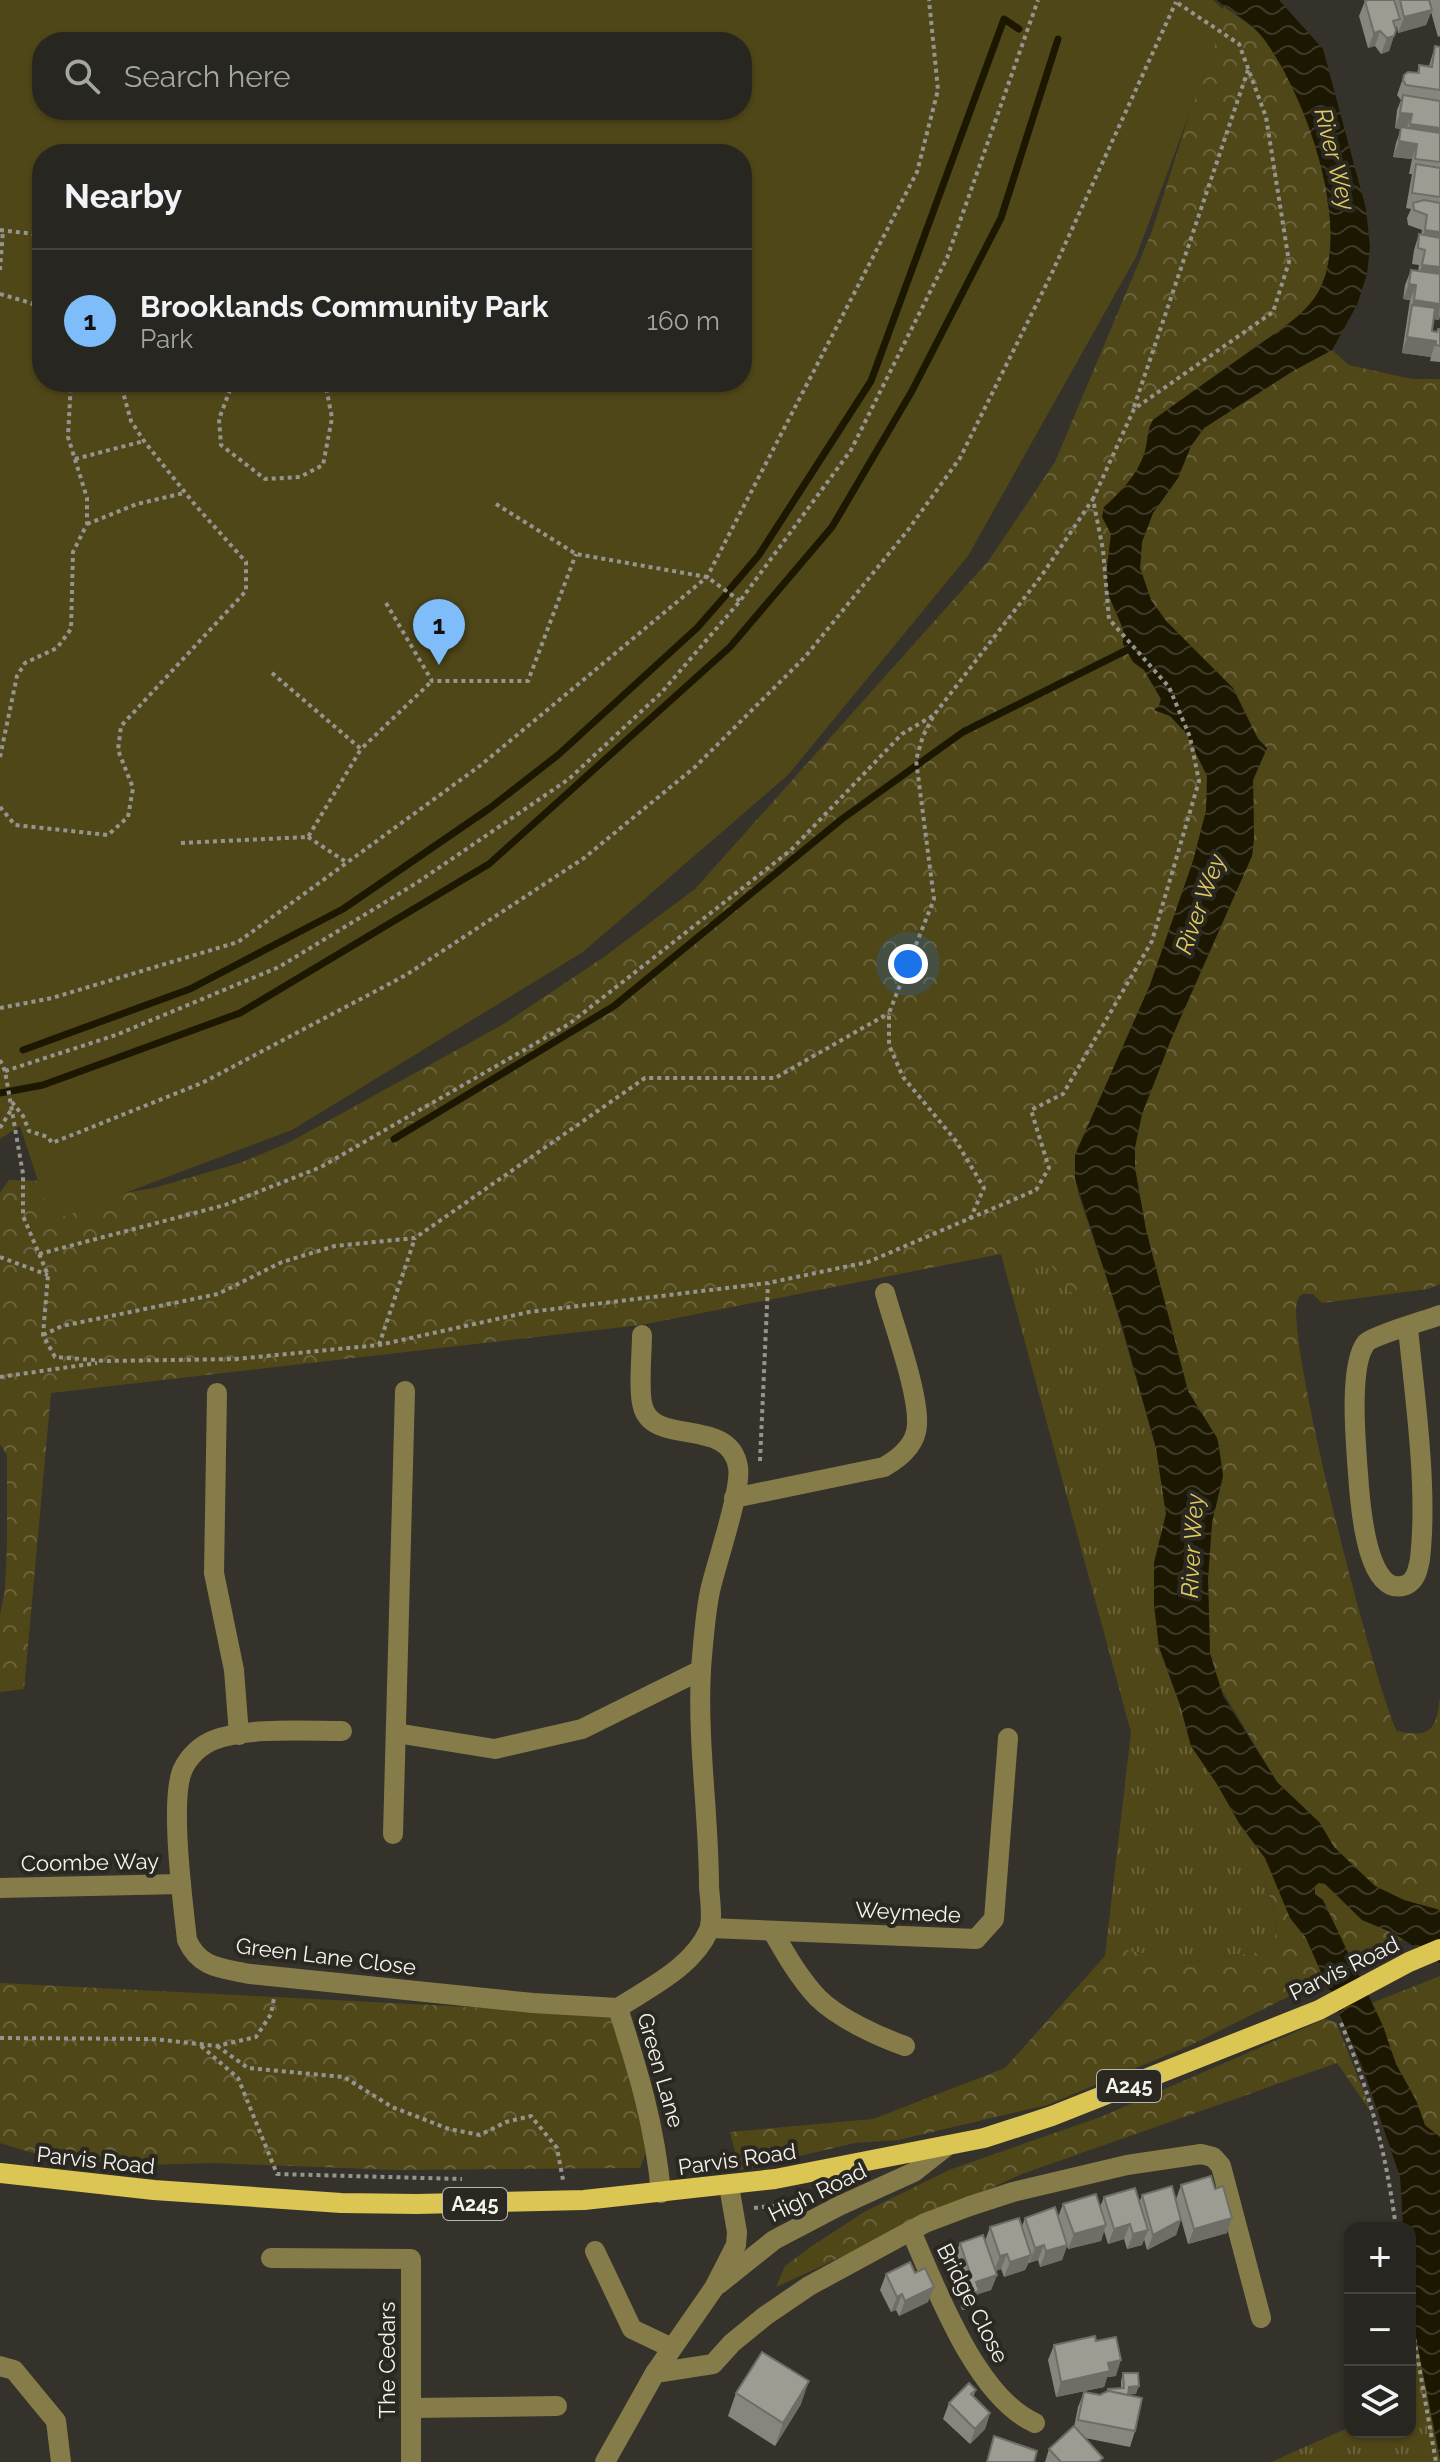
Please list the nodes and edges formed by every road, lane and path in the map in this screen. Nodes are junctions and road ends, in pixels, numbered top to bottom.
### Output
1 (929, 0) edge
2 (1038, 0) edge
3 (1177, 1) edge
4 (1249, 69) junction
5 (2, 230) edge
6 (32, 234) edge
7 (0, 270) edge
8 (0, 294) edge
9 (32, 304) edge
10 (70, 392) edge
11 (123, 392) edge
12 (229, 392) edge
13 (327, 392) edge
14 (1134, 409) junction
15 (144, 441) junction
16 (75, 459) junction
17 (185, 493) junction
18 (1093, 499) junction
19 (496, 504) dead end
20 (87, 524) junction
21 (576, 554) junction
22 (707, 577) junction
23 (740, 601) junction
24 (386, 603) dead end
25 (272, 673) dead end
26 (432, 681) junction
27 (934, 715) junction
28 (361, 749) junction
29 (0, 757) edge
30 (0, 807) edge
31 (308, 837) junction
32 (181, 843) dead end
33 (347, 863) junction
34 (0, 1008) edge
35 (889, 1013) junction
36 (0, 1060) edge
37 (5, 1071) junction
38 (0, 1084) edge
39 (7, 1087) junction
40 (11, 1100) junction
41 (0, 1128) edge
42 (969, 1221) junction
43 (415, 1238) junction
44 (39, 1254) junction
45 (0, 1257) edge
46 (48, 1275) junction
47 (768, 1283) junction
48 (885, 1293) dead end
49 (1440, 1315) edge
50 (1408, 1328) junction
51 (43, 1335) junction
52 (642, 1335) dead end
53 (379, 1345) junction
54 (106, 1361) junction
55 (0, 1377) edge
56 (405, 1391) dead end
57 (217, 1393) dead end
58 (758, 1492) junction
59 (734, 1498) junction
60 (701, 1670) junction
61 (342, 1731) dead end
62 (396, 1733) junction
63 (239, 1735) junction
64 (1008, 1738) dead end
65 (393, 1834) dead end
66 (181, 1884) junction
67 (0, 1888) edge
68 (710, 1928) junction
69 (773, 1932) junction
70 (1440, 1949) edge
71 (276, 1976) junction
72 (618, 2008) junction
73 (1336, 2022) dead end
74 (0, 2038) edge
75 (201, 2046) junction
76 (217, 2046) junction
77 (905, 2046) dead end
78 (947, 2146) junction
79 (0, 2173) edge
80 (473, 2180) dead end
81 (729, 2186) junction
82 (661, 2193) junction
83 (569, 2201) junction
84 (732, 2211) junction
85 (1395, 2222) edge
86 (804, 2224) junction
87 (911, 2231) junction
88 (595, 2251) dead end
89 (271, 2258) dead end
90 (714, 2288) junction
91 (1261, 2318) dead end
92 (672, 2348) junction
93 (1416, 2349) edge
94 (0, 2366) edge
95 (655, 2373) junction
96 (557, 2406) dead end
97 (411, 2408) junction
98 (1035, 2423) dead end
99 (61, 2462) edge
100 (411, 2462) edge
101 (605, 2462) edge
102 (1436, 2462) edge

1 - 22 path
2 - 23 path
3 - 4 path
3 - 40 path
4 - 14 path
4 - 14 path
5 - 6 path
5 - 7 path
8 - 9 path
10 - 16 path
11 - 15 path
12 - 13 path
14 - 18 path
15 - 16 path
15 - 17 path
16 - 20 path
17 - 20 path
17 - 30 path
18 - 27 path
18 - 42 path
19 - 21 path
20 - 29 path
21 - 22 path
21 - 26 path
22 - 23 path
22 - 33 path
23 - 37 path
24 - 26 path
25 - 28 path
26 - 28 path
27 - 35 path
27 - 44 path
28 - 31 path
31 - 32 path
31 - 33 path
33 - 34 path
35 - 42 path
35 - 43 path
36 - 37 path
37 - 39 path
38 - 39 path
39 - 40 path
40 - 41 path
40 - 44 path
42 - 47 path
43 - 51 path
43 - 53 path
44 - 46 path
45 - 46 path
46 - 51 path
47 - 53 path
47 - 58 path
48 - 58 street
49 - 50 street
50 - 50 street
51 - 54 path
52 - 59 street
53 - 54 path
54 - 55 path
56 - 62 street
57 - 63 street
58 - 59 street
59 - 60 street
60 - 62 street
60 - 68 street
61 - 63 street, Green Lane Close
62 - 65 street
63 - 66 street, Green Lane Close
64 - 69 street, Weymede
66 - 67 street, Coombe Way
66 - 71 street, Green Lane Close
68 - 69 street, Weymede
68 - 72 street
69 - 77 street
70 - 78 main road, Parvis Road / A245
71 - 72 street, Green Lane Close
71 - 76 path
72 - 82 street, Green Lane
73 - 85 path
74 - 75 path
75 - 76 path
75 - 80 path
76 - 83 path
78 - 81 main road, Parvis Road / A245
78 - 86 street, High Road
79 - 83 main road, Parvis Road / A245
81 - 82 main road, Parvis Road / A245
81 - 84 street, High Road
82 - 83 main road, Parvis Road / A245
84 - 86 path
84 - 90 street, High Road
86 - 90 street, High Road
87 - 91 street
87 - 95 street
87 - 98 street, Bridge Close
88 - 92 street
89 - 97 street, The Cedars
90 - 92 street, High Road
92 - 95 street, High Road
93 - 102 path
94 - 99 street
95 - 101 street, High Road
96 - 97 street
97 - 100 street, The Cedars

